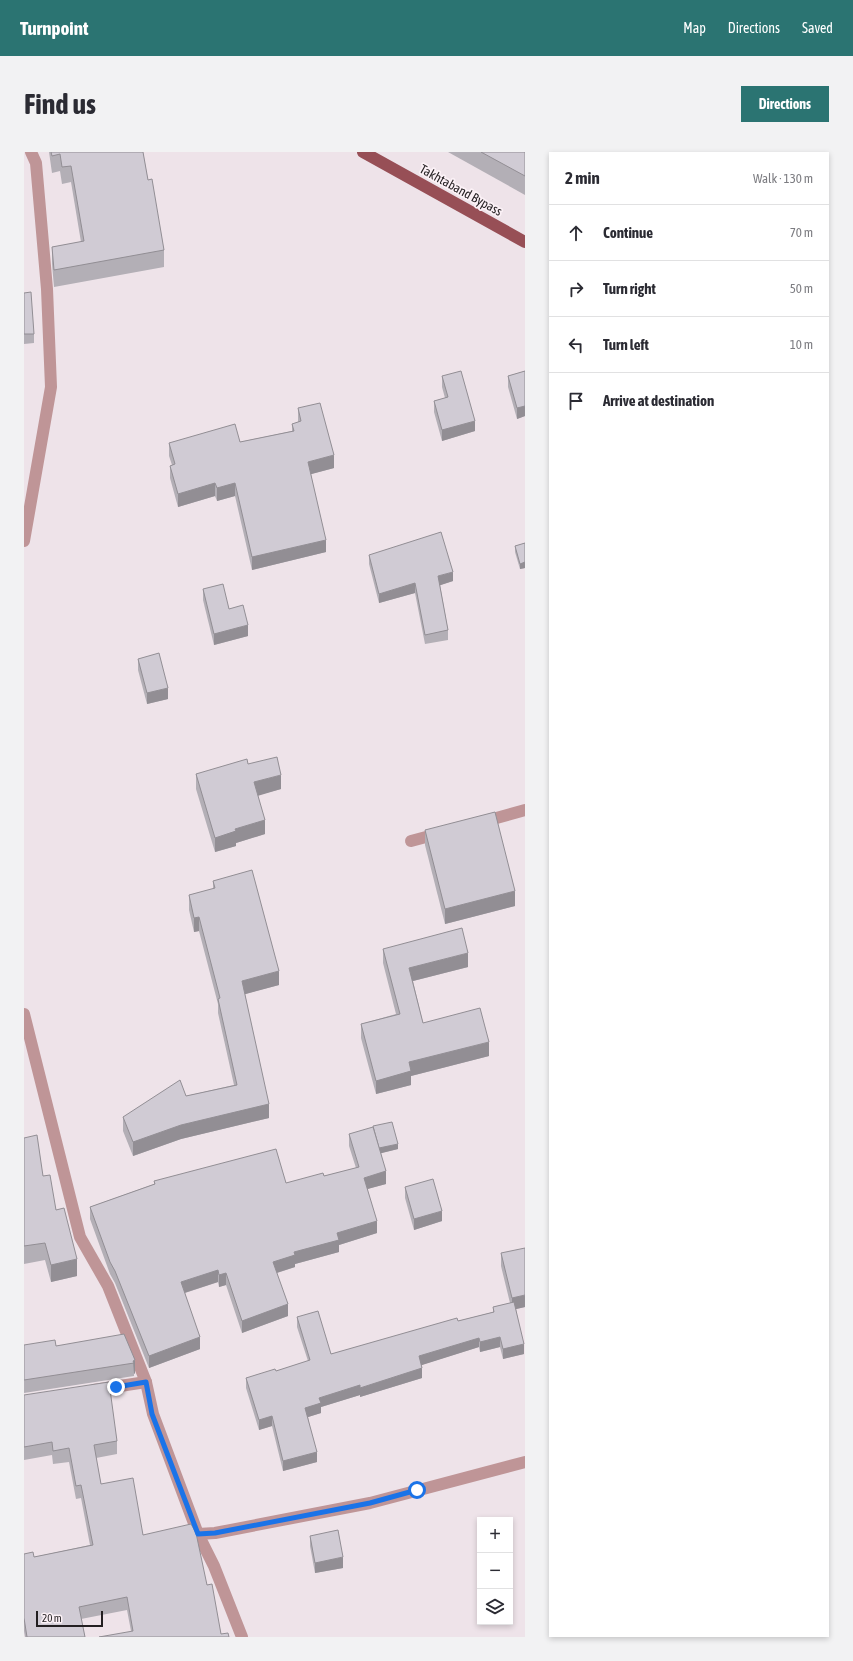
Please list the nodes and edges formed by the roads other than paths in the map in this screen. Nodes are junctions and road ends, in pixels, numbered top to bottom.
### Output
1 (31, 152) edge
2 (363, 152) edge
3 (525, 242) edge
4 (24, 541) edge
5 (525, 810) edge
6 (469, 826) edge
7 (454, 829) edge
8 (410, 840) dead end
9 (24, 1014) edge
10 (146, 1382) junction
11 (85, 1392) edge
12 (525, 1462) edge
13 (198, 1534) junction
14 (242, 1637) edge

1 - 4 street
2 - 3 main road, Takhtaband Bypass
5 - 6 street
7 - 8 street
9 - 10 street
10 - 11 street
10 - 13 street
12 - 13 street
13 - 14 street

